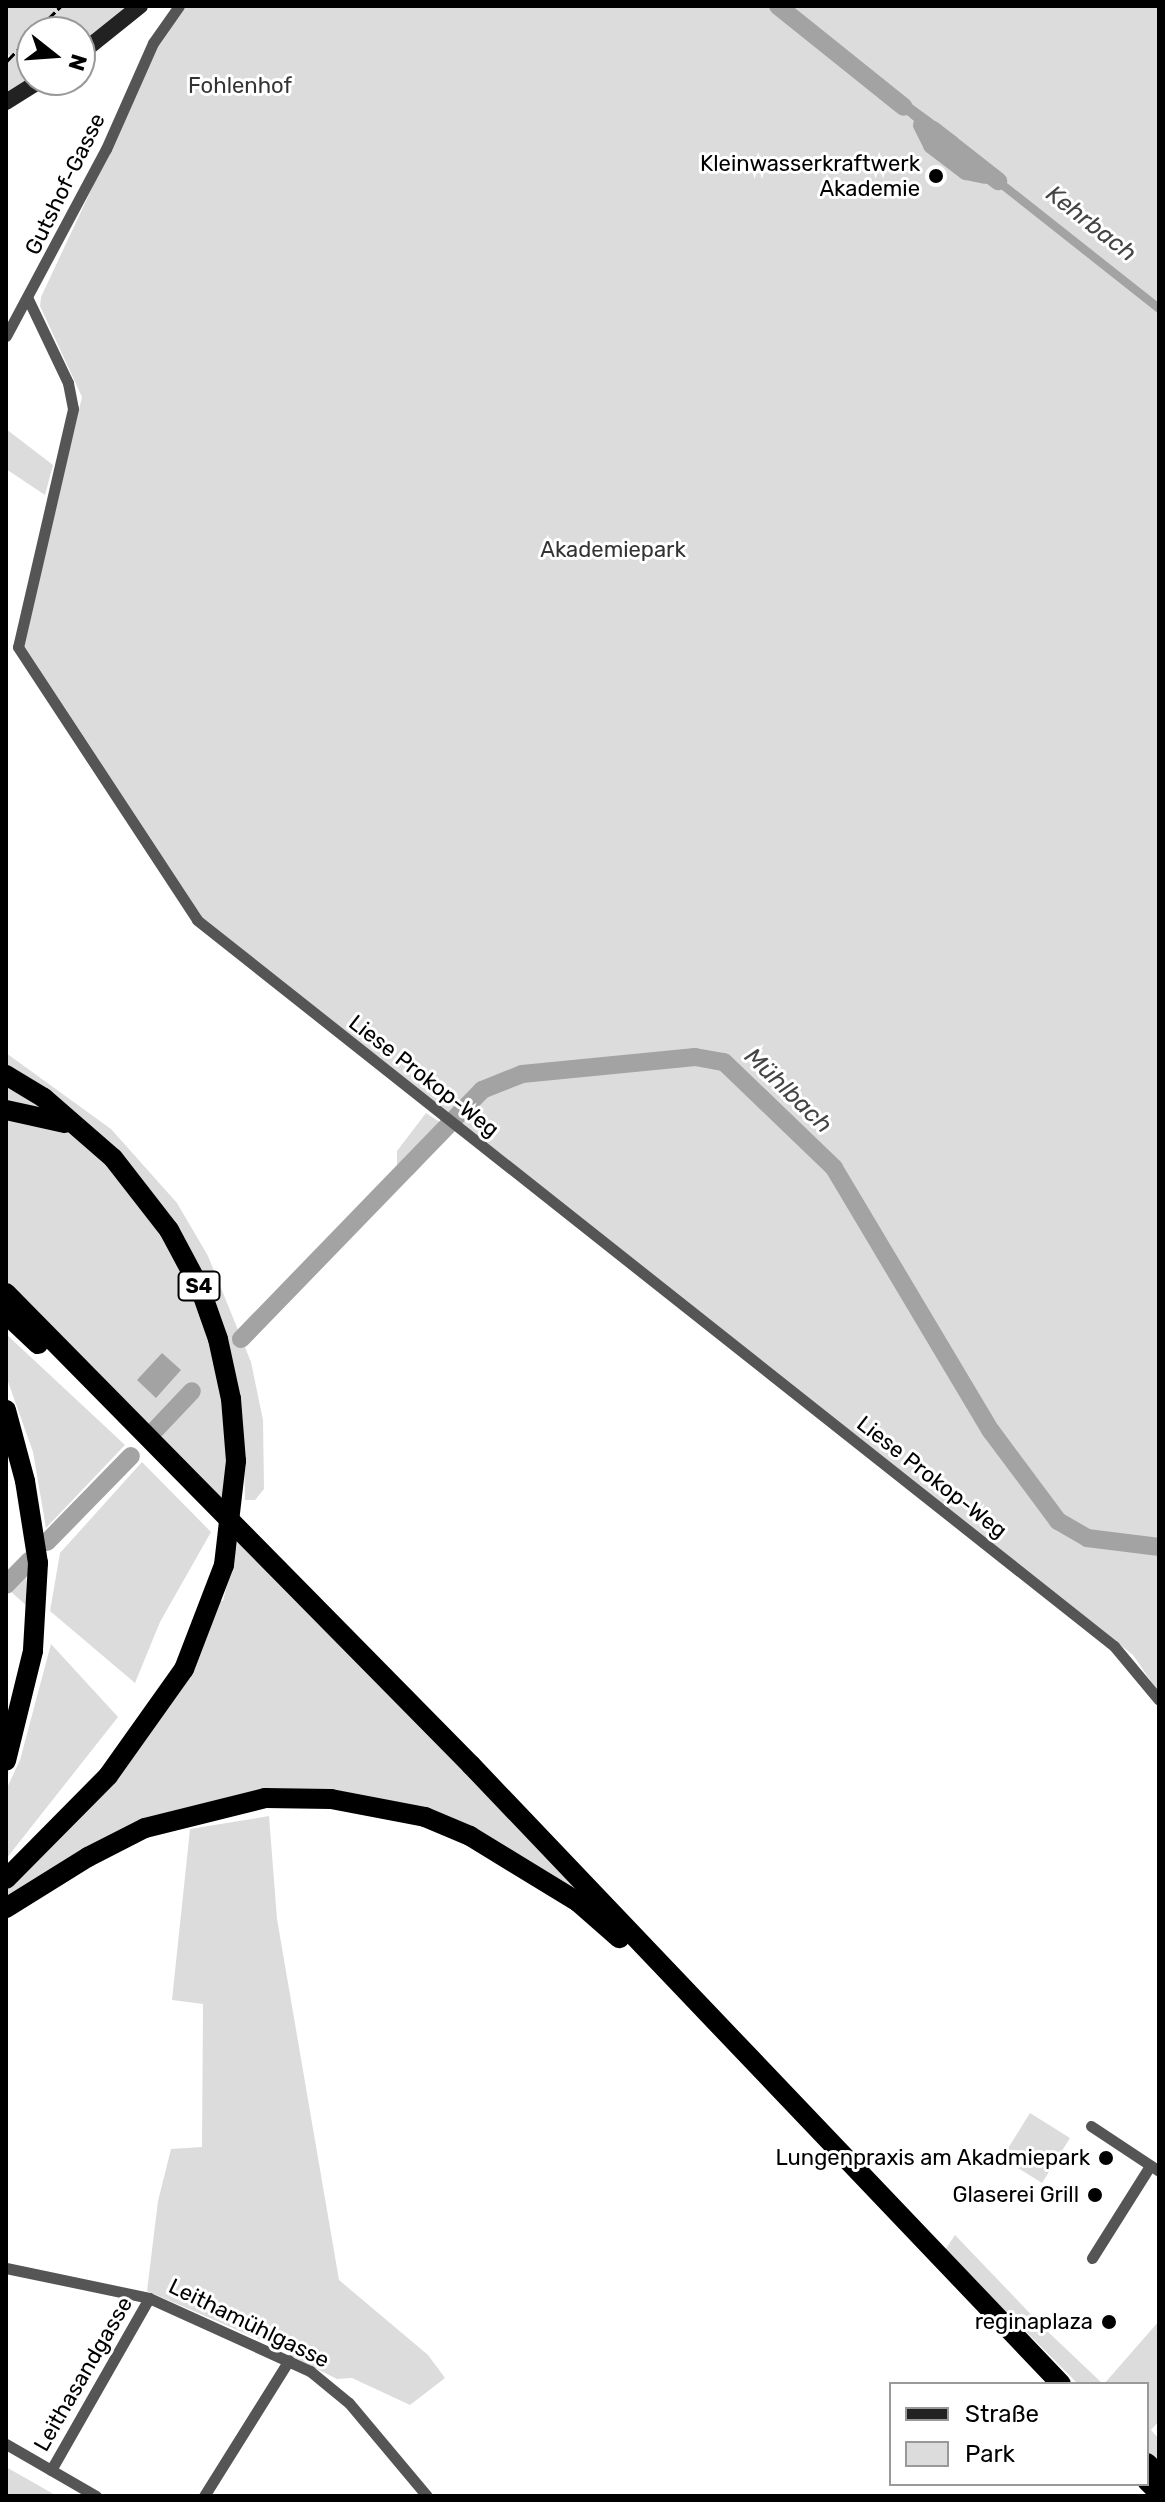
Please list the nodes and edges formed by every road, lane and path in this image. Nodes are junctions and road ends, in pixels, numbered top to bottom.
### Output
1 (140, 6) edge
2 (179, 6) edge
3 (96, 41) edge
4 (28, 299) junction
5 (6, 336) edge
6 (6, 1075) edge
7 (6, 1110) edge
8 (80, 1129) junction
9 (6, 1293) edge
10 (6, 1300) edge
11 (6, 1314) edge
12 (103, 1392) junction
13 (6, 1410) edge
14 (167, 1462) junction
15 (1159, 1700) edge
16 (6, 1761) edge
17 (6, 1879) edge
18 (6, 1908) edge
19 (807, 2122) junction
20 (1091, 2126) dead end
21 (1155, 2168) edge
22 (1092, 2258) dead end
23 (6, 2268) edge
24 (149, 2298) junction
25 (289, 2360) junction
26 (1059, 2382) edge
27 (6, 2444) edge
28 (51, 2470) junction
29 (96, 2496) edge
30 (204, 2496) edge
31 (427, 2496) edge

1 - 3 street
2 - 4 street, Gutshof-Gasse
4 - 5 street, Gutshof-Gasse
4 - 15 street, Liese Prokop-Weg
6 - 8 highway, S4
7 - 8 highway
8 - 17 highway, S4
9 - 12 highway
10 - 12 highway
11 - 14 highway
12 - 14 highway
13 - 16 highway
14 - 19 highway
18 - 19 highway
19 - 26 highway
20 - 21 street
21 - 22 street
23 - 24 street, Leithamühlgasse
24 - 25 street, Leithamühlgasse
24 - 28 street, Leithasandgasse
25 - 30 street
25 - 31 street, Leithamühlgasse
27 - 28 street
28 - 29 street

